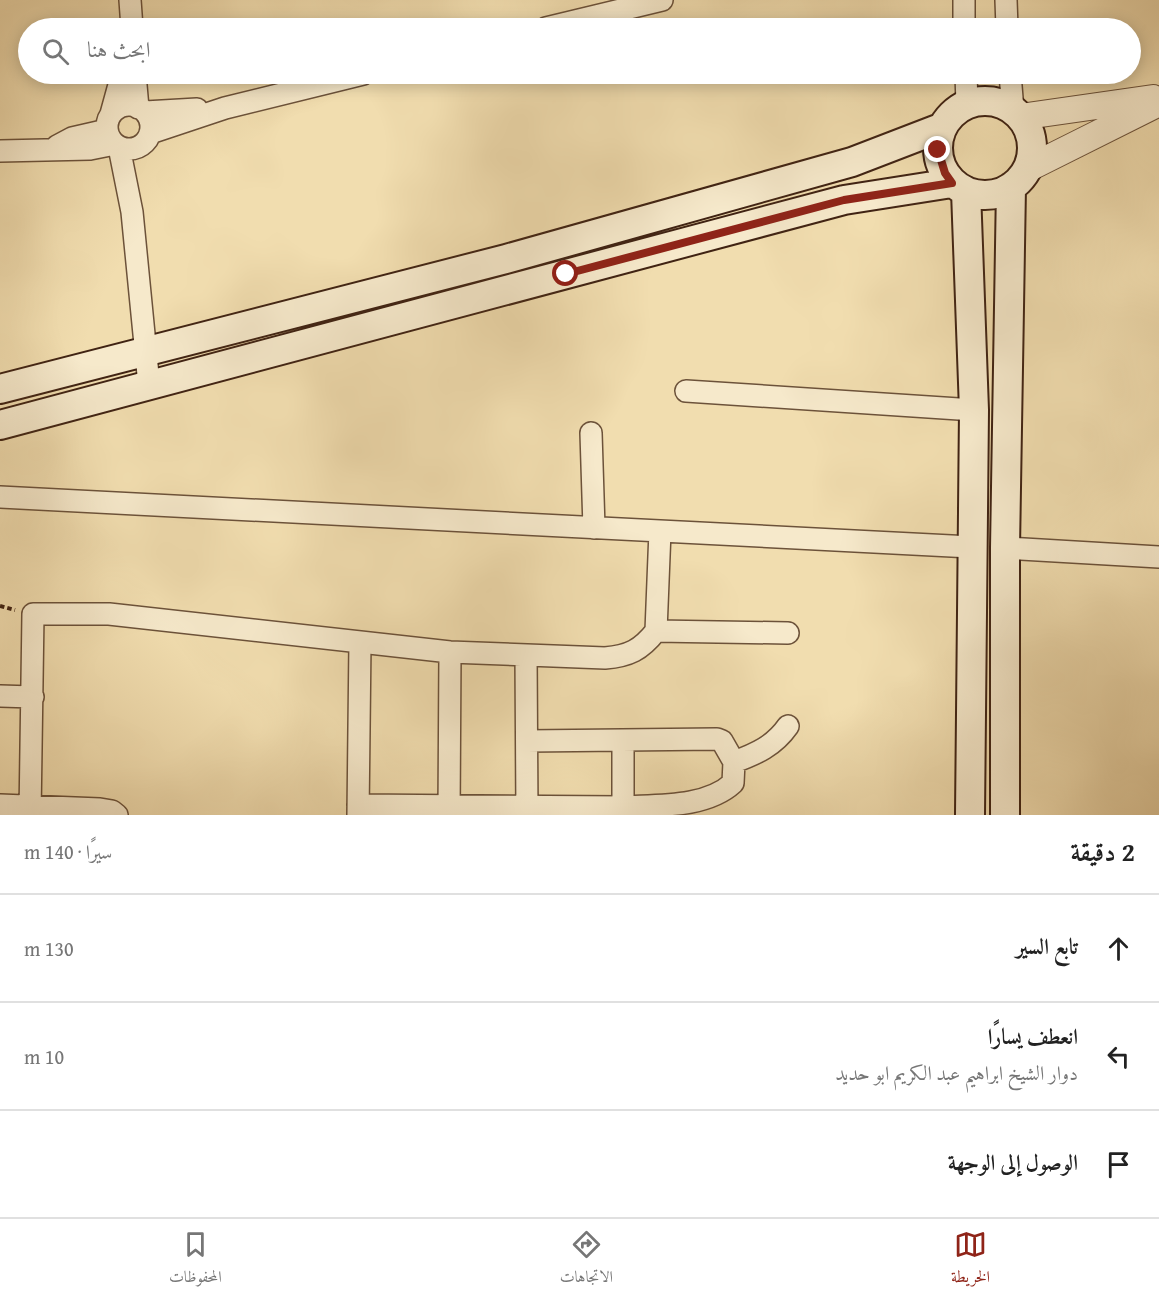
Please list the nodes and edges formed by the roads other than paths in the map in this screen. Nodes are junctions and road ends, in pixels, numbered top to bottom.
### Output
1 (130, 0) edge
2 (662, 0) edge
3 (964, 0) edge
4 (1005, 0) edge
5 (131, 18) edge
6 (587, 18) edge
7 (964, 18) edge
8 (1006, 18) edge
9 (120, 84) edge
10 (137, 84) edge
11 (322, 84) edge
12 (966, 84) edge
13 (1012, 84) edge
14 (1159, 97) edge
15 (1159, 103) edge
16 (967, 105) junction
17 (225, 108) junction
18 (142, 110) junction
19 (1016, 113) junction
20 (942, 127) junction
21 (113, 134) junction
22 (146, 139) junction
23 (0, 151) edge
24 (1019, 178) junction
25 (959, 187) junction
26 (132, 212) junction
27 (147, 353) junction
28 (149, 385) junction
29 (0, 389) edge
30 (686, 391) dead end
31 (974, 410) junction
32 (0, 425) edge
33 (591, 433) dead end
34 (0, 497) edge
35 (594, 528) junction
36 (660, 531) junction
37 (971, 547) junction
38 (1005, 548) junction
39 (1159, 557) edge
40 (656, 632) junction
41 (788, 633) dead end
42 (360, 642) junction
43 (450, 652) junction
44 (526, 655) junction
45 (0, 696) edge
46 (33, 697) junction
47 (788, 726) dead end
48 (623, 740) junction
49 (526, 741) junction
50 (734, 762) junction
51 (0, 805) edge
52 (30, 810) edge
53 (358, 810) edge
54 (449, 811) edge
55 (527, 811) edge
56 (623, 811) edge
57 (117, 815) edge
58 (970, 815) edge
59 (1005, 815) edge

1 - 5 street
2 - 6 street
3 - 7 street
4 - 8 street
9 - 21 street
10 - 18 street
11 - 17 street
12 - 16 street
13 - 19 street
14 - 19 street
15 - 24 street
16 - 19 main road
16 - 20 main road
17 - 18 street
17 - 22 street
18 - 21 street
18 - 22 street
19 - 24 main road
20 - 25 main road
20 - 27 main road
21 - 22 street
21 - 23 street
21 - 26 street
22 - 26 street
24 - 25 main road
24 - 38 main road
25 - 28 main road
25 - 31 main road
26 - 27 street
27 - 28 street
27 - 29 main road
28 - 32 main road
30 - 31 street
31 - 37 main road
33 - 35 street
34 - 35 street
35 - 36 street
36 - 37 street
36 - 40 street
37 - 58 main road
38 - 39 street
38 - 59 main road
40 - 41 street
40 - 44 street
42 - 43 street
42 - 46 street
42 - 53 street
43 - 44 street
43 - 54 street
44 - 49 street
45 - 46 street
46 - 52 street
47 - 50 street
48 - 49 street
48 - 50 street
48 - 56 street
49 - 55 street
50 - 56 street
51 - 52 street
52 - 57 street
53 - 54 street
54 - 55 street
55 - 56 street

